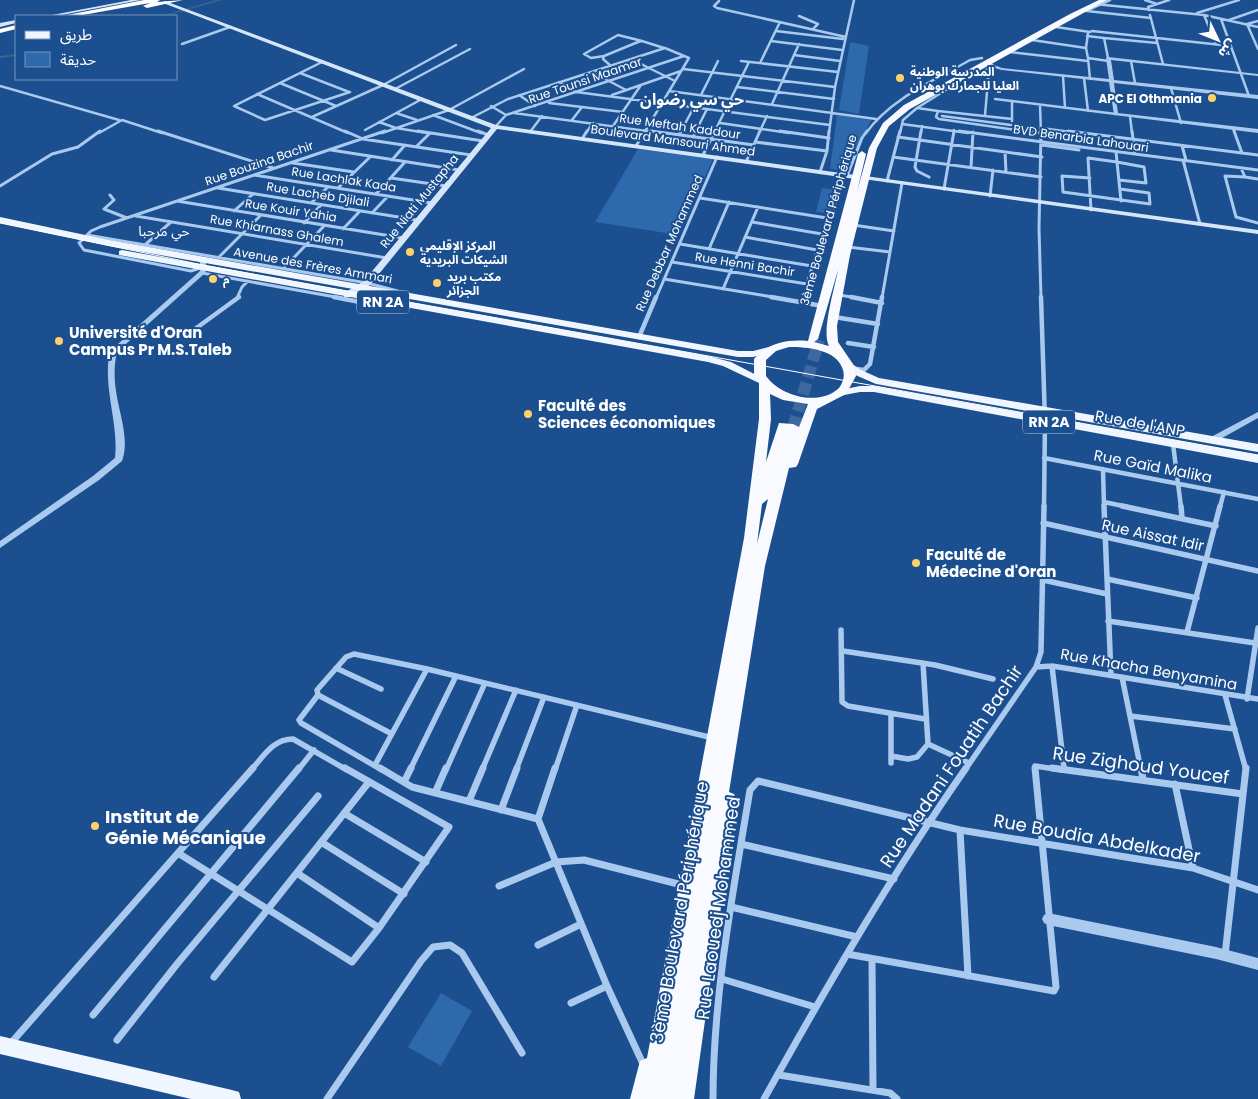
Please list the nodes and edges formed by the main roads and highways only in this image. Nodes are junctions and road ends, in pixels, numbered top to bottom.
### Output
1 (139, 0) edge
2 (156, 0) edge
3 (179, 0) edge
4 (165, 2) junction
5 (1099, 2) edge
6 (55, 15) edge
7 (72, 15) edge
8 (94, 15) edge
9 (15, 22) edge
10 (0, 25) edge
11 (15, 27) edge
12 (0, 30) edge
13 (15, 31) edge
14 (0, 35) edge
15 (986, 63) junction
16 (495, 127) junction
17 (851, 176) junction
18 (866, 178) junction
19 (0, 220) edge
20 (0, 228) edge
21 (1257, 234) edge
22 (83, 236) junction
23 (843, 244) junction
24 (843, 262) junction
25 (201, 269) junction
26 (363, 285) junction
27 (347, 295) junction
28 (785, 344) junction
29 (769, 350) junction
30 (846, 362) junction
31 (763, 382) junction
32 (840, 393) junction
33 (823, 400) junction
34 (1044, 416) junction
35 (1258, 448) edge
36 (1258, 459) edge
37 (750, 538) junction
38 (758, 566) junction
39 (722, 736) junction
40 (706, 781) junction
41 (4, 1046) edge
42 (232, 1099) edge
43 (640, 1099) edge
44 (650, 1099) edge
45 (669, 1099) edge
46 (684, 1099) edge

1 - 6 main road
2 - 7 highway
3 - 4 highway
4 - 8 highway
4 - 16 main road, Boulevard Mansouri Ahmed
5 - 15 highway, 3ème Boulevard Périphérique
5 - 15 highway, 3ème Boulevard Périphérique
9 - 10 main road
11 - 12 highway
13 - 14 highway
15 - 17 highway, 3ème Boulevard Périphérique
15 - 18 highway, 3ème Boulevard Périphérique
16 - 17 main road, Boulevard Mansouri Ahmed
16 - 26 main road, Rue Niati Mustapha
17 - 23 highway, 3ème Boulevard Périphérique
18 - 21 main road
18 - 23 highway, 3ème Boulevard Périphérique
19 - 22 main road, Avenue des Frères Ammari / RN 2A
20 - 22 main road, Avenue des Frères Ammari / RN 2A
22 - 25 main road, Avenue des Frères Ammari / RN 2A
22 - 25 main road, Avenue des Frères Ammari / RN 2A
23 - 24 highway, 3ème Boulevard Périphérique
23 - 24 highway, 3ème Boulevard Périphérique
23 - 28 highway
24 - 30 highway, 3ème Boulevard Périphérique
25 - 26 main road, Avenue des Frères Ammari / RN 2A
25 - 27 main road, Avenue des Frères Ammari / RN 2A
26 - 27 main road, Rue Niati Mustapha
26 - 29 main road, Avenue des Frères Ammari / RN 2A
27 - 31 main road, Avenue des Frères Ammari / RN 2A
28 - 29 highway
28 - 30 highway
29 - 31 highway
30 - 32 highway
30 - 34 main road, Rue de l'ANP / RN 2A
31 - 33 highway
31 - 37 highway
32 - 33 highway
32 - 34 main road, Rue de l'ANP / RN 2A
33 - 38 highway
34 - 35 main road, Rue de l'ANP / RN 2A
34 - 36 main road, Rue de l'ANP / RN 2A
37 - 38 highway, 3ème Boulevard Périphérique
37 - 39 highway
38 - 39 highway, 3ème Boulevard Périphérique
39 - 40 highway
39 - 45 highway, 3ème Boulevard Périphérique
39 - 46 highway, 3ème Boulevard Périphérique
40 - 43 highway
40 - 44 highway
41 - 42 main road

